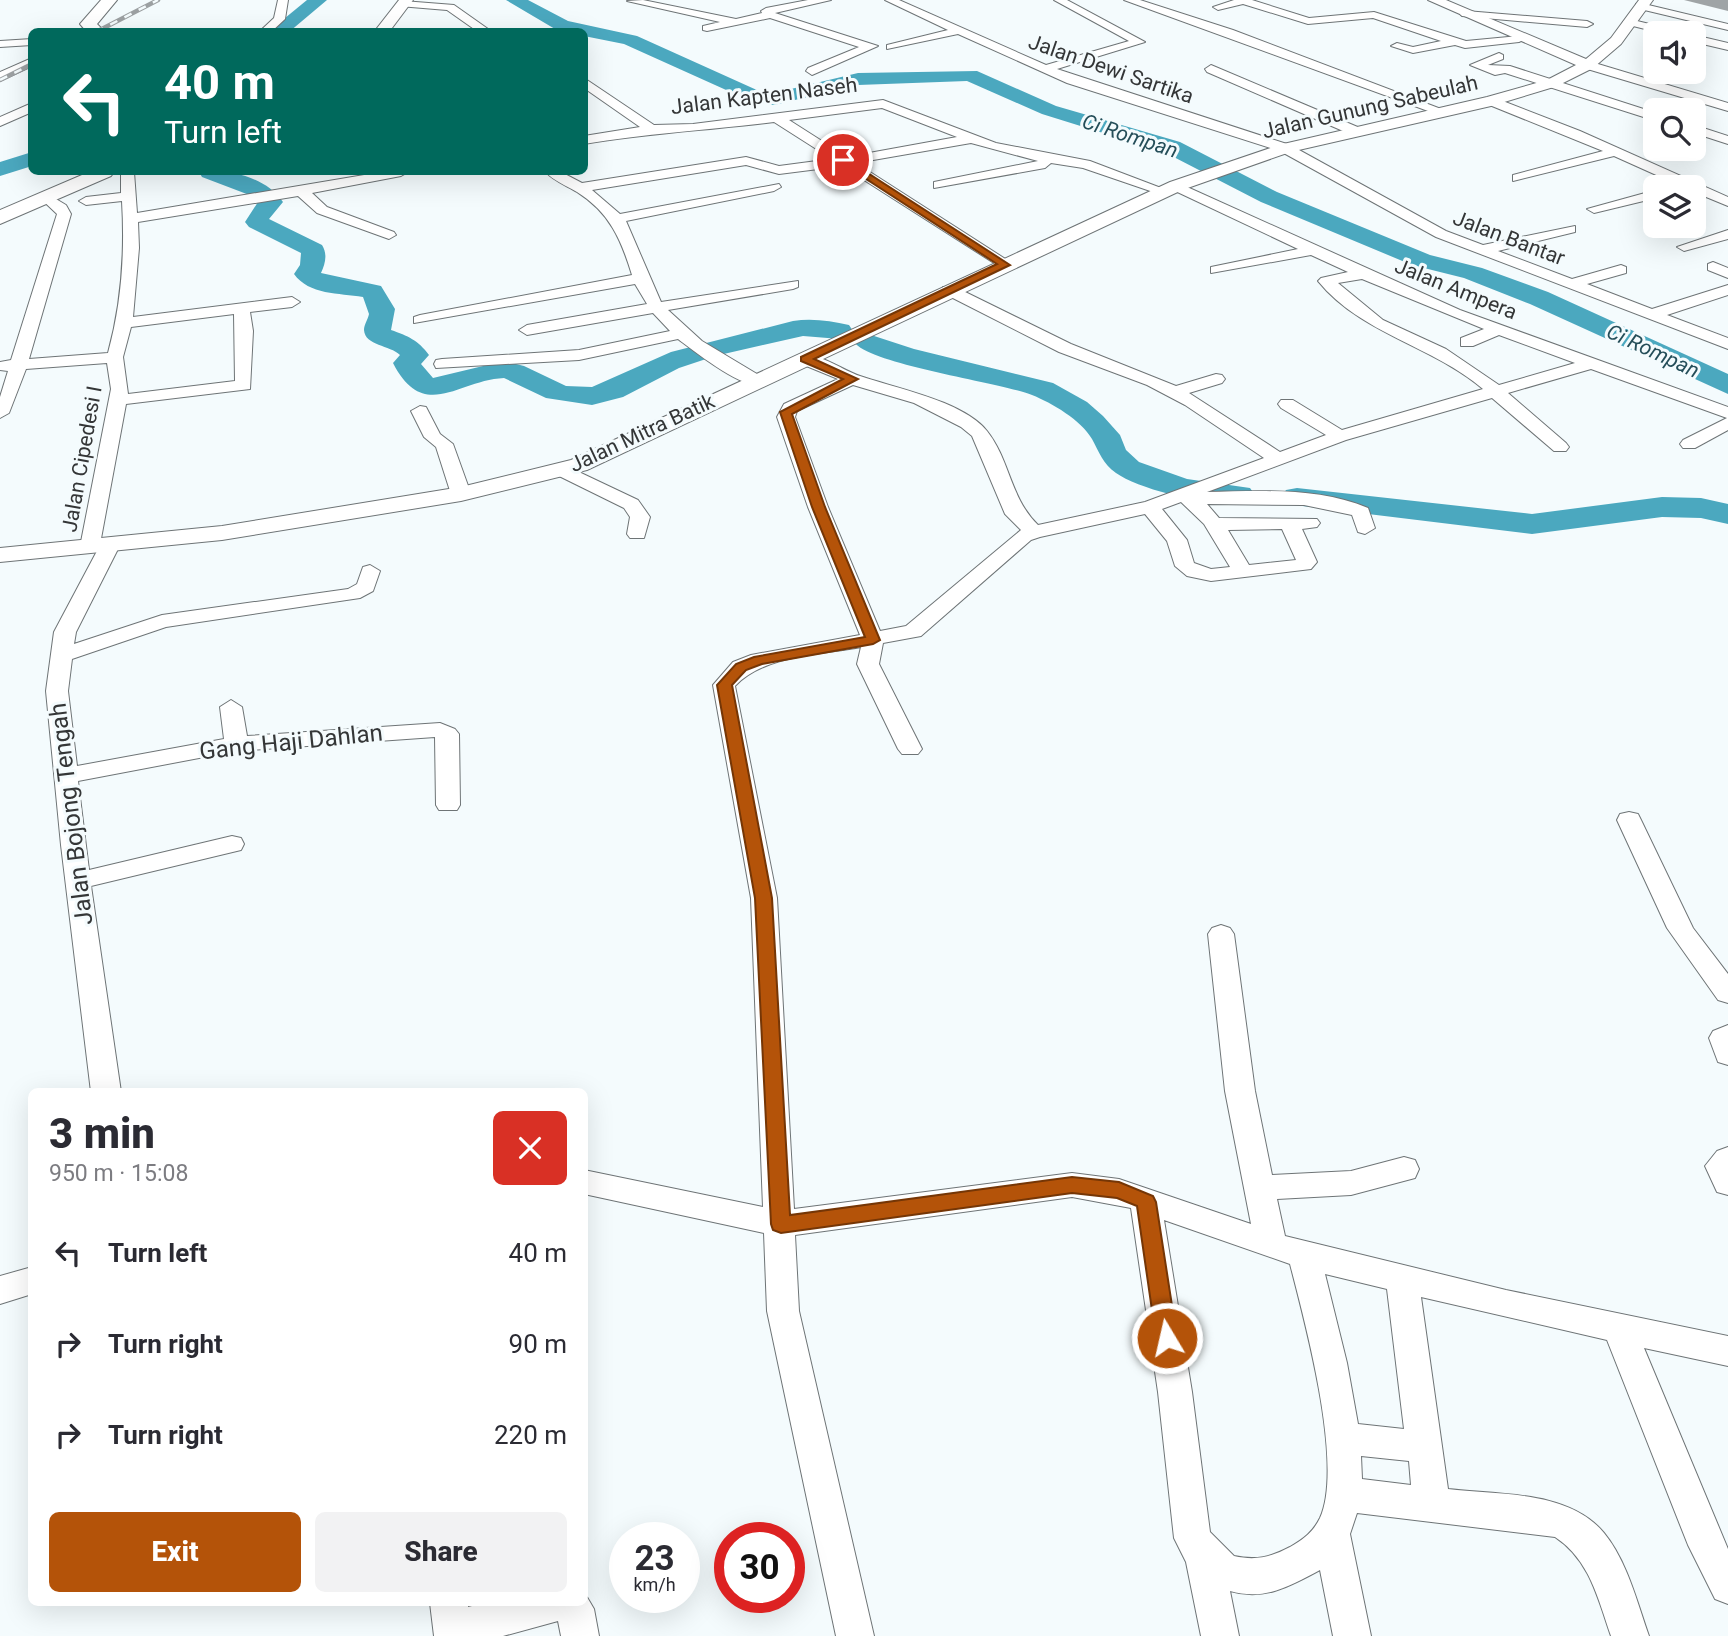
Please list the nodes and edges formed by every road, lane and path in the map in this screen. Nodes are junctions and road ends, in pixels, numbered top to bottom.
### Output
1 (109, 0) edge
2 (283, 0) edge
3 (826, 0) edge
4 (890, 0) edge
5 (1059, 0) edge
6 (1129, 0) edge
7 (1242, 0) edge
8 (1435, 0) edge
9 (632, 1) edge
10 (405, 2) edge
11 (926, 2) dead end
12 (1643, 3) edge
13 (902, 6) junction
14 (1218, 6) dead end
15 (771, 15) junction
16 (1466, 15) junction
17 (736, 22) junction
18 (1629, 22) junction
19 (1587, 24) dead end
20 (1643, 25) edge
21 (1728, 27) edge
22 (89, 28) edge
23 (269, 28) edge
24 (384, 28) edge
25 (475, 28) edge
26 (706, 28) dead end
27 (957, 31) junction
28 (1519, 38) junction
29 (1706, 41) edge
30 (28, 42) edge
31 (1455, 42) junction
32 (0, 44) edge
33 (1396, 46) dead end
34 (891, 47) dead end
35 (1728, 47) edge
36 (1478, 51) dead end
37 (28, 63) edge
38 (1523, 63) dead end
39 (1588, 65) junction
40 (1044, 69) junction
41 (1211, 69) dead end
42 (1506, 69) junction
43 (812, 71) dead end
44 (0, 77) edge
45 (1552, 83) junction
46 (588, 85) edge
47 (1655, 85) joint
48 (1491, 101) junction
49 (1728, 107) edge
50 (28, 109) edge
51 (1443, 112) junction
52 (1643, 113) edge
53 (1189, 116) junction
54 (776, 117) junction
55 (0, 122) edge
56 (1163, 125) dead end
57 (651, 129) junction
58 (1354, 131) junction
59 (1706, 133) edge
60 (588, 139) edge
61 (971, 139) junction
62 (1728, 140) edge
63 (1285, 148) junction
64 (1616, 152) junction
65 (843, 160) junction
66 (1059, 161) junction
67 (97, 175) edge
68 (127, 175) edge
69 (385, 175) edge
70 (558, 175) edge
71 (1664, 175) edge
72 (309, 176) dead end
73 (1518, 178) dead end
74 (939, 185) dead end
75 (319, 187) junction
76 (582, 187) junction
77 (774, 187) dead end
78 (1169, 188) junction
79 (301, 191) junction
80 (1706, 193) edge
81 (129, 196) junction
82 (46, 197) junction
83 (1643, 197) edge
84 (86, 201) dead end
85 (1728, 202) edge
86 (1594, 209) dead end
87 (0, 218) edge
88 (129, 219) junction
89 (617, 219) junction
90 (1570, 229) dead end
91 (1728, 234) edge
92 (389, 235) dead end
93 (1684, 247) dead end
94 (1313, 250) junction
95 (1480, 250) junction
96 (1005, 265) junction
97 (1216, 270) dead end
98 (1622, 270) dead end
99 (1364, 274) junction
100 (643, 278) junction
101 (793, 284) dead end
102 (1571, 284) junction
103 (950, 290) junction
104 (1728, 290) edge
105 (292, 302) dead end
106 (241, 308) junction
107 (660, 309) junction
108 (1653, 313) junction
109 (420, 320) dead end
110 (124, 323) junction
111 (1499, 329) junction
112 (527, 330) dead end
113 (682, 333) junction
114 (1467, 342) dead end
115 (1728, 344) edge
116 (114, 356) junction
117 (805, 359) junction
118 (1590, 364) junction
119 (18, 365) junction
120 (442, 365) dead end
121 (0, 366) edge
122 (852, 379) junction
123 (1216, 379) dead end
124 (756, 381) junction
125 (1175, 392) junction
126 (1497, 392) junction
127 (118, 400) junction
128 (1287, 404) dead end
129 (420, 411) dead end
130 (0, 412) edge
131 (1728, 413) edge
132 (1728, 423) edge
133 (1340, 436) junction
134 (1689, 444) dead end
135 (1560, 447) dead end
136 (1280, 460) junction
137 (562, 470) junction
138 (1192, 492) junction
139 (461, 494) junction
140 (1150, 508) junction
141 (1289, 523) junction
142 (1310, 523) dead end
143 (1217, 524) junction
144 (1365, 528) dead end
145 (1034, 532) junction
146 (637, 534) dead end
147 (100, 546) junction
148 (0, 555) edge
149 (370, 571) dead end
150 (1243, 571) junction
151 (873, 640) junction
152 (62, 654) junction
153 (231, 707) dead end
154 (236, 744) junction
155 (910, 749) dead end
156 (65, 776) junction
157 (448, 805) dead end
158 (1629, 820) dead end
159 (232, 844) dead end
160 (78, 881) junction
161 (1221, 934) dead end
162 (1728, 993) edge
163 (1728, 1035) edge
164 (1728, 1054) edge
165 (105, 1088) edge
166 (1728, 1159) edge
167 (1404, 1169) dead end
168 (588, 1183) edge
169 (1728, 1183) edge
170 (1261, 1188) junction
171 (1146, 1202) junction
172 (781, 1224) junction
173 (1271, 1244) junction
174 (1304, 1256) junction
175 (1402, 1280) junction
176 (28, 1281) edge
177 (0, 1290) edge
178 (1619, 1328) junction
179 (1728, 1351) edge
180 (1344, 1438) junction
181 (1425, 1447) junction
182 (1341, 1494) junction
183 (1432, 1505) junction
184 (1332, 1531) junction
185 (1203, 1557) junction
186 (1728, 1586) edge
187 (542, 1606) edge
188 (572, 1606) edge
189 (452, 1623) edge
190 (580, 1636) edge
191 (855, 1636) edge
192 (1220, 1636) edge
193 (1352, 1636) edge
194 (1630, 1636) edge

1 - 22 highway
2 - 23 street
3 - 15 street
4 - 13 street, Jalan Dewi Sartika
5 - 40 street
6 - 51 street
7 - 14 street
7 - 31 street
8 - 16 main road
9 - 17 street
10 - 24 main road
10 - 25 street
11 - 13 street
12 - 18 main road, Jalan Gunung Sabeulah
12 - 21 street
13 - 27 street, Jalan Dewi Sartika
15 - 17 street
15 - 43 street
16 - 19 street
16 - 28 main road
17 - 26 street
18 - 20 street
18 - 39 main road, Jalan Gunung Sabeulah
27 - 34 street
27 - 40 street, Jalan Dewi Sartika
28 - 31 street
28 - 39 main road
29 - 35 street
30 - 32 street
31 - 33 street
36 - 42 street
37 - 44 street
38 - 42 street
39 - 45 main road, Jalan Gunung Sabeulah
39 - 47 street
40 - 53 street, Jalan Dewi Sartika
41 - 58 street
42 - 45 street
45 - 48 main road, Jalan Gunung Sabeulah
45 - 52 street
46 - 57 street, Jalan Kapten Naseh
47 - 49 street
48 - 51 main road, Jalan Gunung Sabeulah
48 - 64 street
50 - 55 street
51 - 58 main road, Jalan Gunung Sabeulah
53 - 56 street
53 - 63 street, Jalan Dewi Sartika
54 - 57 street, Jalan Kapten Naseh
54 - 61 street, Jalan Kapten Naseh
54 - 65 street
57 - 60 street, Jalan Kapten Naseh
58 - 63 main road, Jalan Gunung Sabeulah
59 - 62 street
61 - 65 street
61 - 66 street, Jalan Kapten Naseh
63 - 78 main road, Jalan Gunung Sabeulah
63 - 95 street, Jalan Bantar
64 - 71 street
64 - 73 street
65 - 76 street
65 - 96 street
66 - 74 street
66 - 78 street, Jalan Kapten Naseh
67 - 82 highway
68 - 81 street, Jalan Cipedesi I
69 - 75 street
70 - 76 street
72 - 75 street
75 - 79 street
76 - 89 street
77 - 89 street
78 - 94 street, Jalan Ampera
78 - 96 main road, Jalan Mitra Batik
79 - 88 street
79 - 92 street
80 - 85 street
81 - 84 street
81 - 88 street, Jalan Cipedesi I
82 - 87 highway
82 - 119 street
83 - 86 street
88 - 110 street, Jalan Cipedesi I
89 - 100 street
90 - 95 street
91 - 93 street
94 - 97 street
94 - 99 street, Jalan Ampera
95 - 102 street, Jalan Bantar
96 - 103 main road, Jalan Mitra Batik
98 - 102 street
99 - 111 street, Jalan Ampera
99 - 126 street
100 - 107 street
100 - 109 street
101 - 107 street
102 - 108 street, Jalan Bantar
103 - 117 main road, Jalan Mitra Batik
103 - 125 street
104 - 108 street
105 - 106 street
106 - 110 street
106 - 127 street
107 - 112 street
107 - 113 street
108 - 115 street, Jalan Bantar
110 - 116 street, Jalan Cipedesi I
111 - 114 street
111 - 118 street, Jalan Ampera
113 - 120 street
113 - 124 street
116 - 119 street
116 - 127 street, Jalan Cipedesi I
117 - 122 street
117 - 124 main road, Jalan Mitra Batik
118 - 126 street
118 - 131 street, Jalan Ampera
119 - 121 street
119 - 130 street
122 - 145 street
122 - 151 street
123 - 125 street
124 - 137 main road, Jalan Mitra Batik
125 - 136 street
126 - 133 street
126 - 135 street
127 - 147 street, Jalan Cipedesi I
128 - 133 street
129 - 139 street
132 - 134 street
133 - 136 street
136 - 138 street
137 - 139 main road, Jalan Mitra Batik
137 - 146 street
138 - 140 street
138 - 143 street
138 - 144 street
139 - 147 main road, Jalan Mitra Batik
140 - 145 street
140 - 150 street
141 - 142 street
141 - 143 street
141 - 150 street
143 - 150 street
145 - 151 street
147 - 148 main road, Jalan Mitra Batik
147 - 152 street, Jalan Bojong Tengah
149 - 152 street
151 - 155 street
151 - 172 street
152 - 156 street, Jalan Bojong Tengah
153 - 154 street
154 - 156 street, Gang Haji Dahlan
154 - 157 street, Gang Haji Dahlan
156 - 160 street, Jalan Bojong Tengah
158 - 162 street
159 - 160 street
160 - 165 street, Jalan Bojong Tengah
161 - 170 street
163 - 164 street
166 - 169 street
167 - 170 street
168 - 172 street
170 - 173 street
171 - 172 street
171 - 173 street
171 - 185 street
172 - 191 street
173 - 174 street
174 - 175 street
174 - 180 street
175 - 178 street
175 - 181 street
176 - 177 street
178 - 179 street
178 - 186 street
180 - 181 street
180 - 182 street
181 - 183 street
182 - 183 street
182 - 184 street
183 - 194 street
184 - 185 street
184 - 193 street
185 - 192 street
187 - 189 street
188 - 190 street

